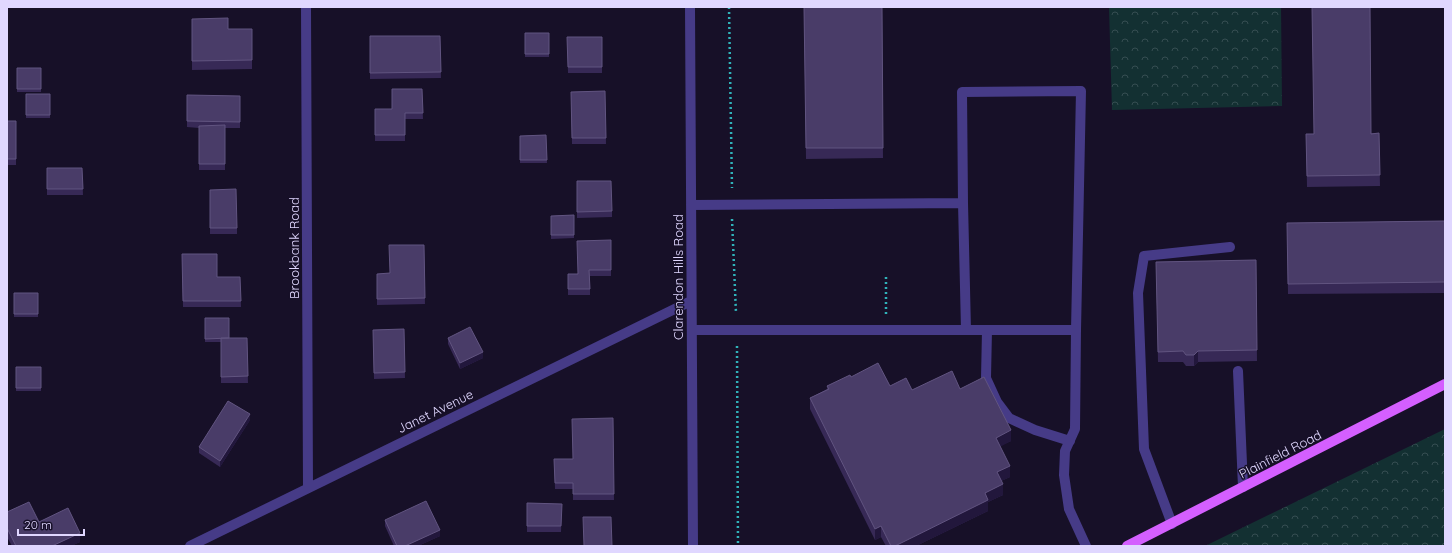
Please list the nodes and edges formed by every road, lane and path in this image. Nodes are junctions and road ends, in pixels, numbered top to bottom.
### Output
1 (306, 7) edge
2 (690, 7) edge
3 (729, 7) edge
4 (963, 203) junction
5 (691, 205) junction
6 (732, 205) junction
7 (1230, 247) dead end
8 (886, 277) dead end
9 (691, 301) junction
10 (736, 313) dead end
11 (886, 318) dead end
12 (692, 330) junction
13 (966, 330) junction
14 (987, 330) junction
15 (1076, 330) junction
16 (737, 343) dead end
17 (1238, 371) dead end
18 (1445, 384) edge
19 (1070, 441) junction
20 (1244, 487) junction
21 (308, 488) junction
22 (1172, 524) junction
23 (190, 546) edge
24 (693, 546) edge
25 (738, 546) edge
26 (1086, 546) edge
27 (1127, 546) edge

1 - 21 street, Brookbank Road
2 - 5 street, Clarendon Hills Road
3 - 6 path
4 - 6 street
4 - 13 street
4 - 15 street
5 - 6 street
5 - 9 street, Clarendon Hills Road
6 - 10 path
7 - 22 street
8 - 11 path
9 - 12 street, Clarendon Hills Road
9 - 21 street, Janet Avenue
12 - 13 street
12 - 24 street, Clarendon Hills Road
13 - 14 street
14 - 15 street
14 - 19 street
15 - 19 street
16 - 25 path
17 - 20 street
18 - 20 main road, Plainfield Road
19 - 26 street
20 - 22 main road, Plainfield Road
21 - 23 street, Janet Avenue
22 - 27 main road, Plainfield Road

